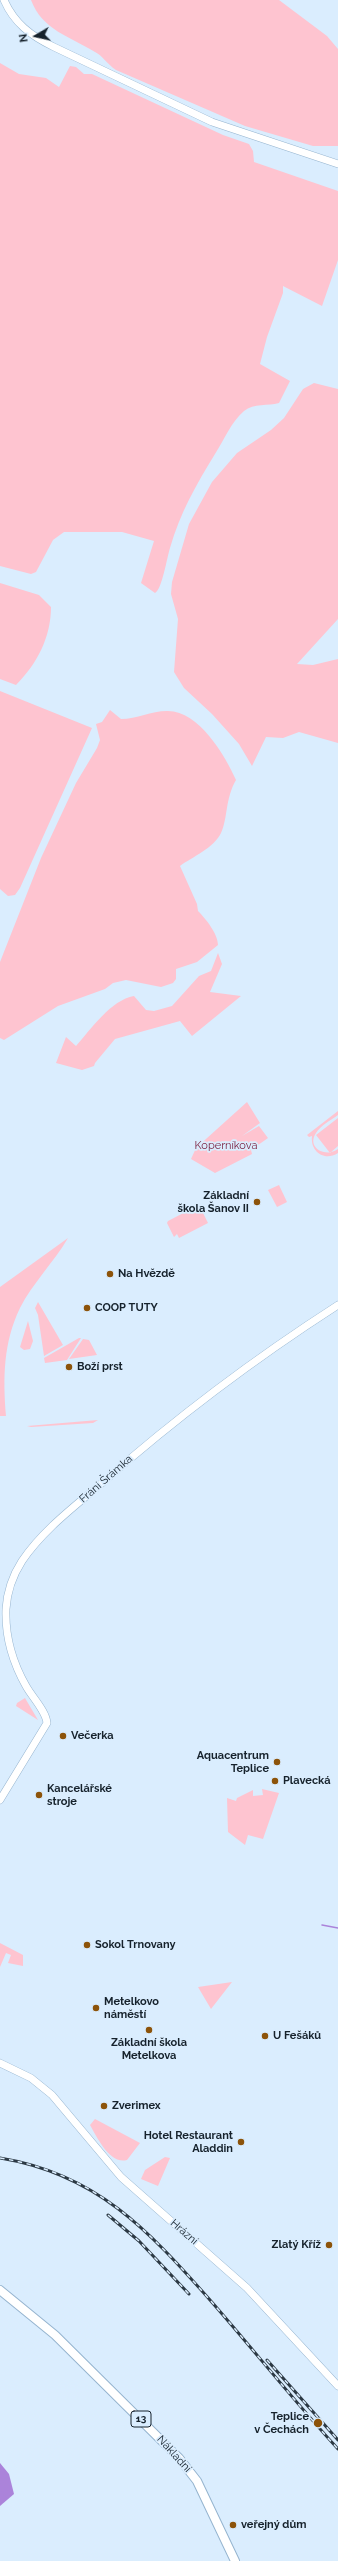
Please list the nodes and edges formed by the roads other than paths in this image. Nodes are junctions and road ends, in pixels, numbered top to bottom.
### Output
1 (4, 0) edge
2 (338, 164) edge
3 (338, 1305) edge
4 (0, 1800) edge
5 (0, 2063) edge
6 (0, 2290) edge
7 (338, 2386) edge
8 (234, 2561) edge

1 - 2 street
3 - 4 street, Fráni Šrámka
5 - 7 street, Hrázní
6 - 8 main road, Nákladní / 13

